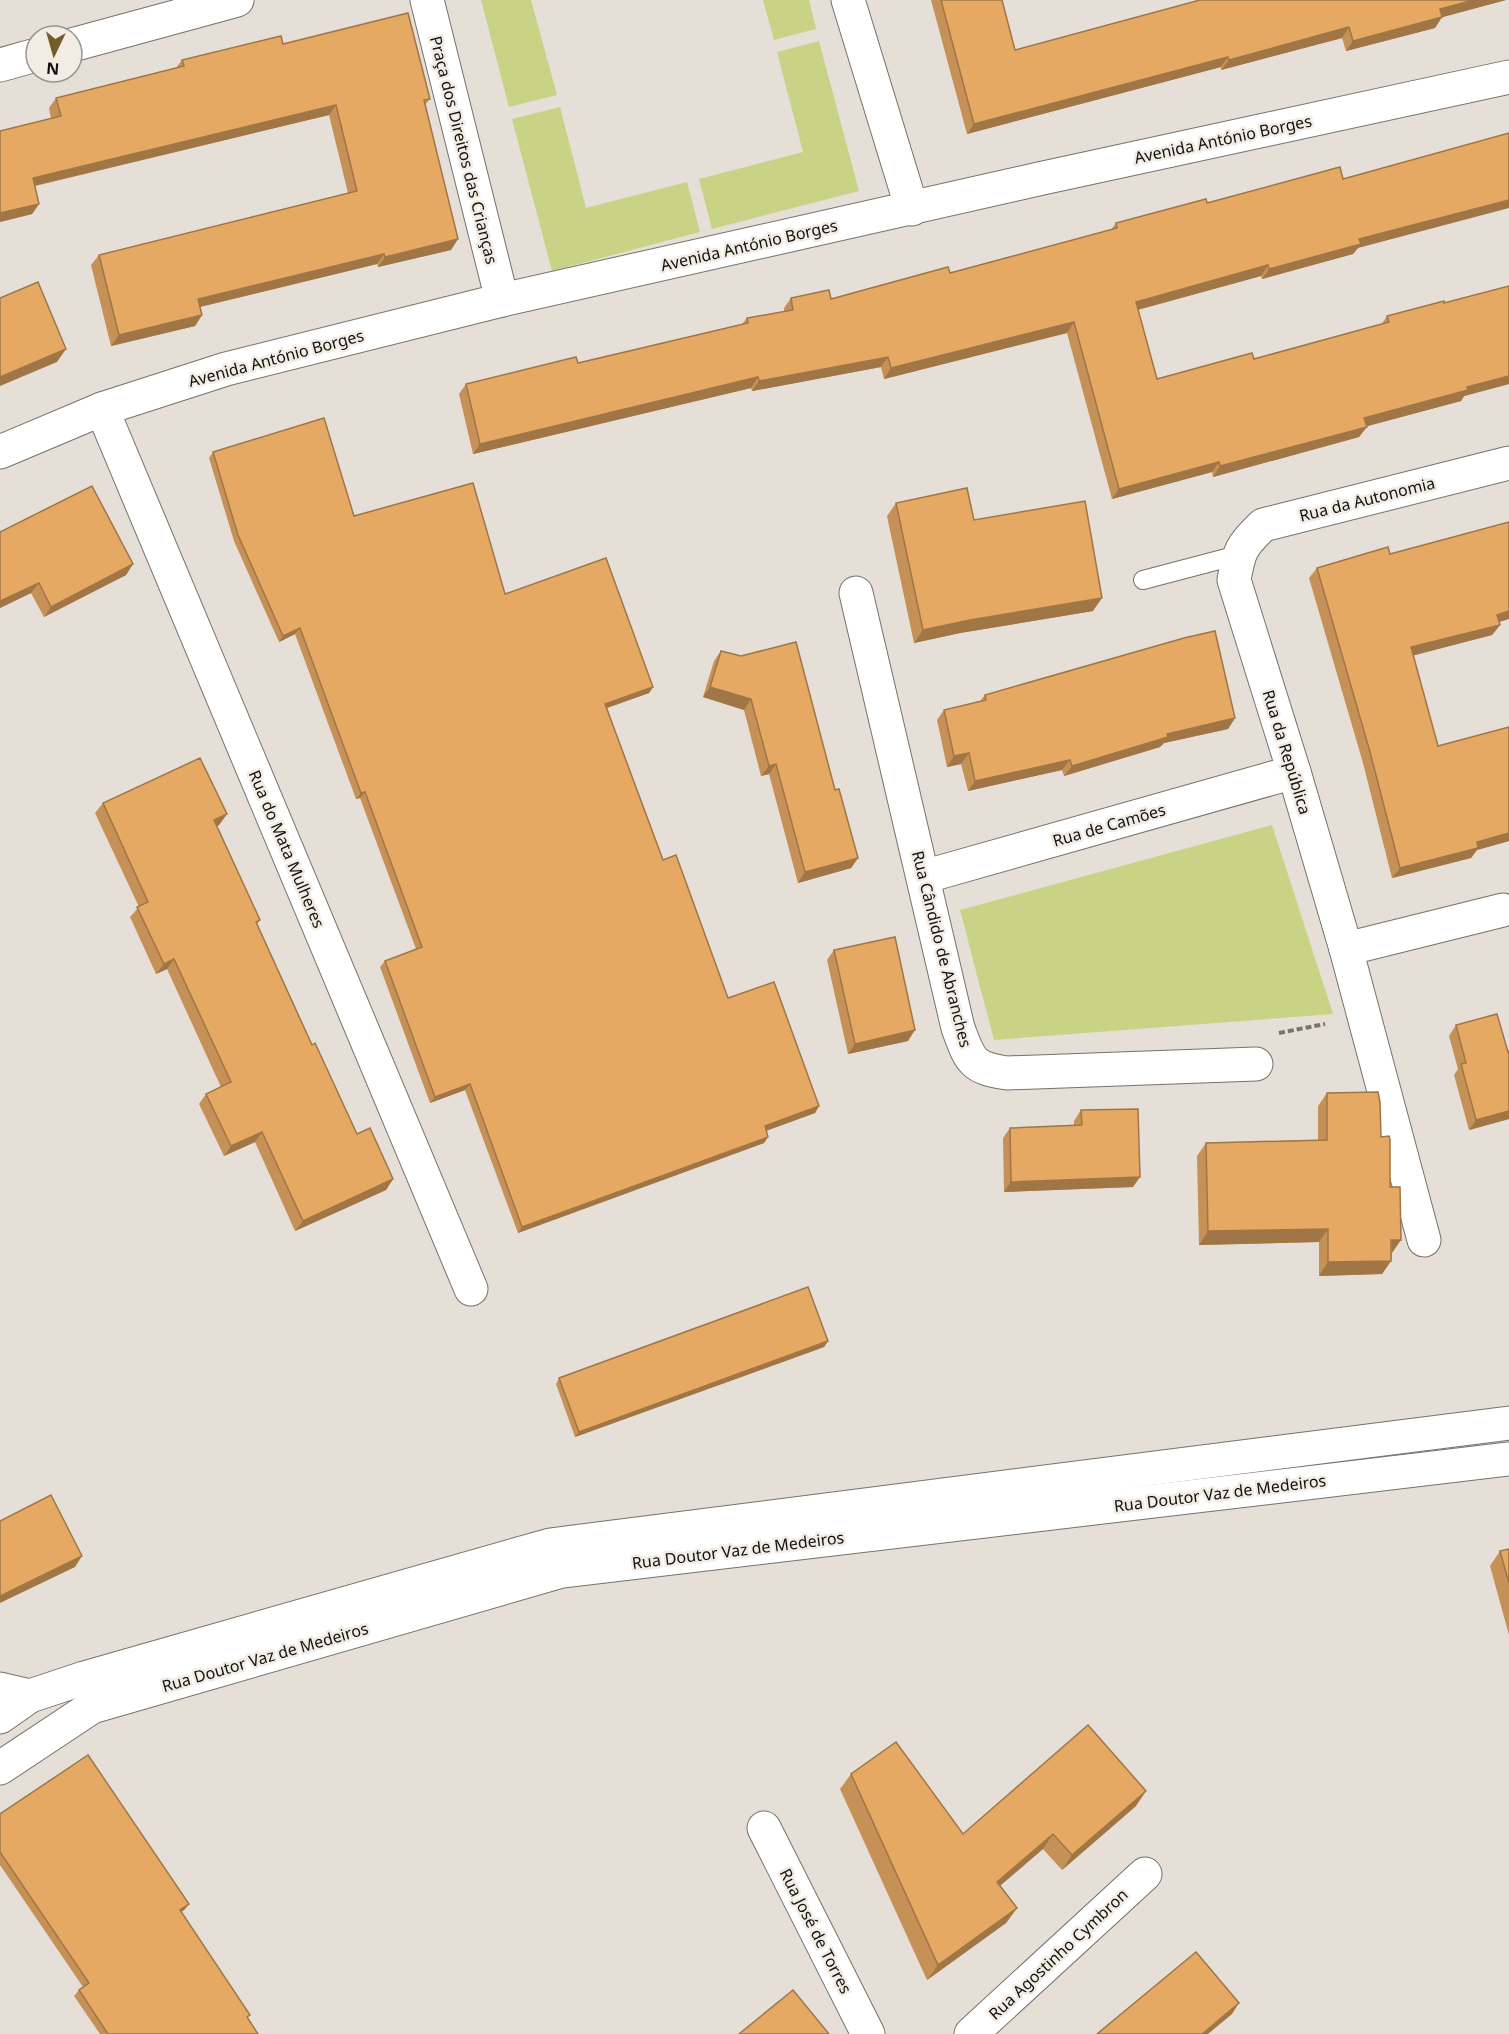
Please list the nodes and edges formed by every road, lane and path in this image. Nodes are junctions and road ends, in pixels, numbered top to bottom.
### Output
1 (237, 0) edge
2 (427, 0) edge
3 (848, 0) edge
4 (84, 42) edge
5 (24, 59) edge
6 (0, 65) edge
7 (1509, 77) edge
8 (912, 208) junction
9 (502, 300) junction
10 (102, 409) junction
11 (0, 452) edge
12 (1509, 463) edge
13 (1238, 555) junction
14 (1143, 580) dead end
15 (856, 593) dead end
16 (1294, 772) junction
17 (923, 877) junction
18 (1503, 910) dead end
19 (1346, 949) junction
20 (1364, 1017) junction
21 (1256, 1064) joint
22 (1425, 1240) dead end
23 (471, 1290) dead end
24 (1509, 1423) edge
25 (1509, 1459) edge
26 (15, 1693) edge
27 (0, 1717) edge
28 (0, 1768) edge
29 (764, 1828) dead end
30 (1145, 1874) dead end
31 (868, 2034) edge
32 (971, 2034) edge

1 - 4 street
2 - 9 street, Praça dos Direitos das Crianças
3 - 8 street
5 - 6 street
7 - 8 street, Avenida António Borges
8 - 9 street, Avenida António Borges
9 - 10 street, Avenida António Borges
10 - 11 street, Avenida António Borges
10 - 23 street, Rua do Mata Mulheres
12 - 13 street, Rua da Autonomia
13 - 14 lane
13 - 16 street, Rua da República
15 - 17 street, Rua Cândido de Abranches
16 - 17 street, Rua de Camões
16 - 19 street, Rua da República
17 - 21 street, Rua Cândido de Abranches
18 - 19 street
19 - 20 street, Rua da República
20 - 21 path
20 - 22 street, Rua da República
24 - 26 street, Rua Doutor Vaz de Medeiros
25 - 28 street, Rua Doutor Vaz de Medeiros
26 - 27 street, Rua Doutor Vaz de Medeiros
29 - 31 street, Rua José de Torres
30 - 32 street, Rua Agostinho Cymbron

